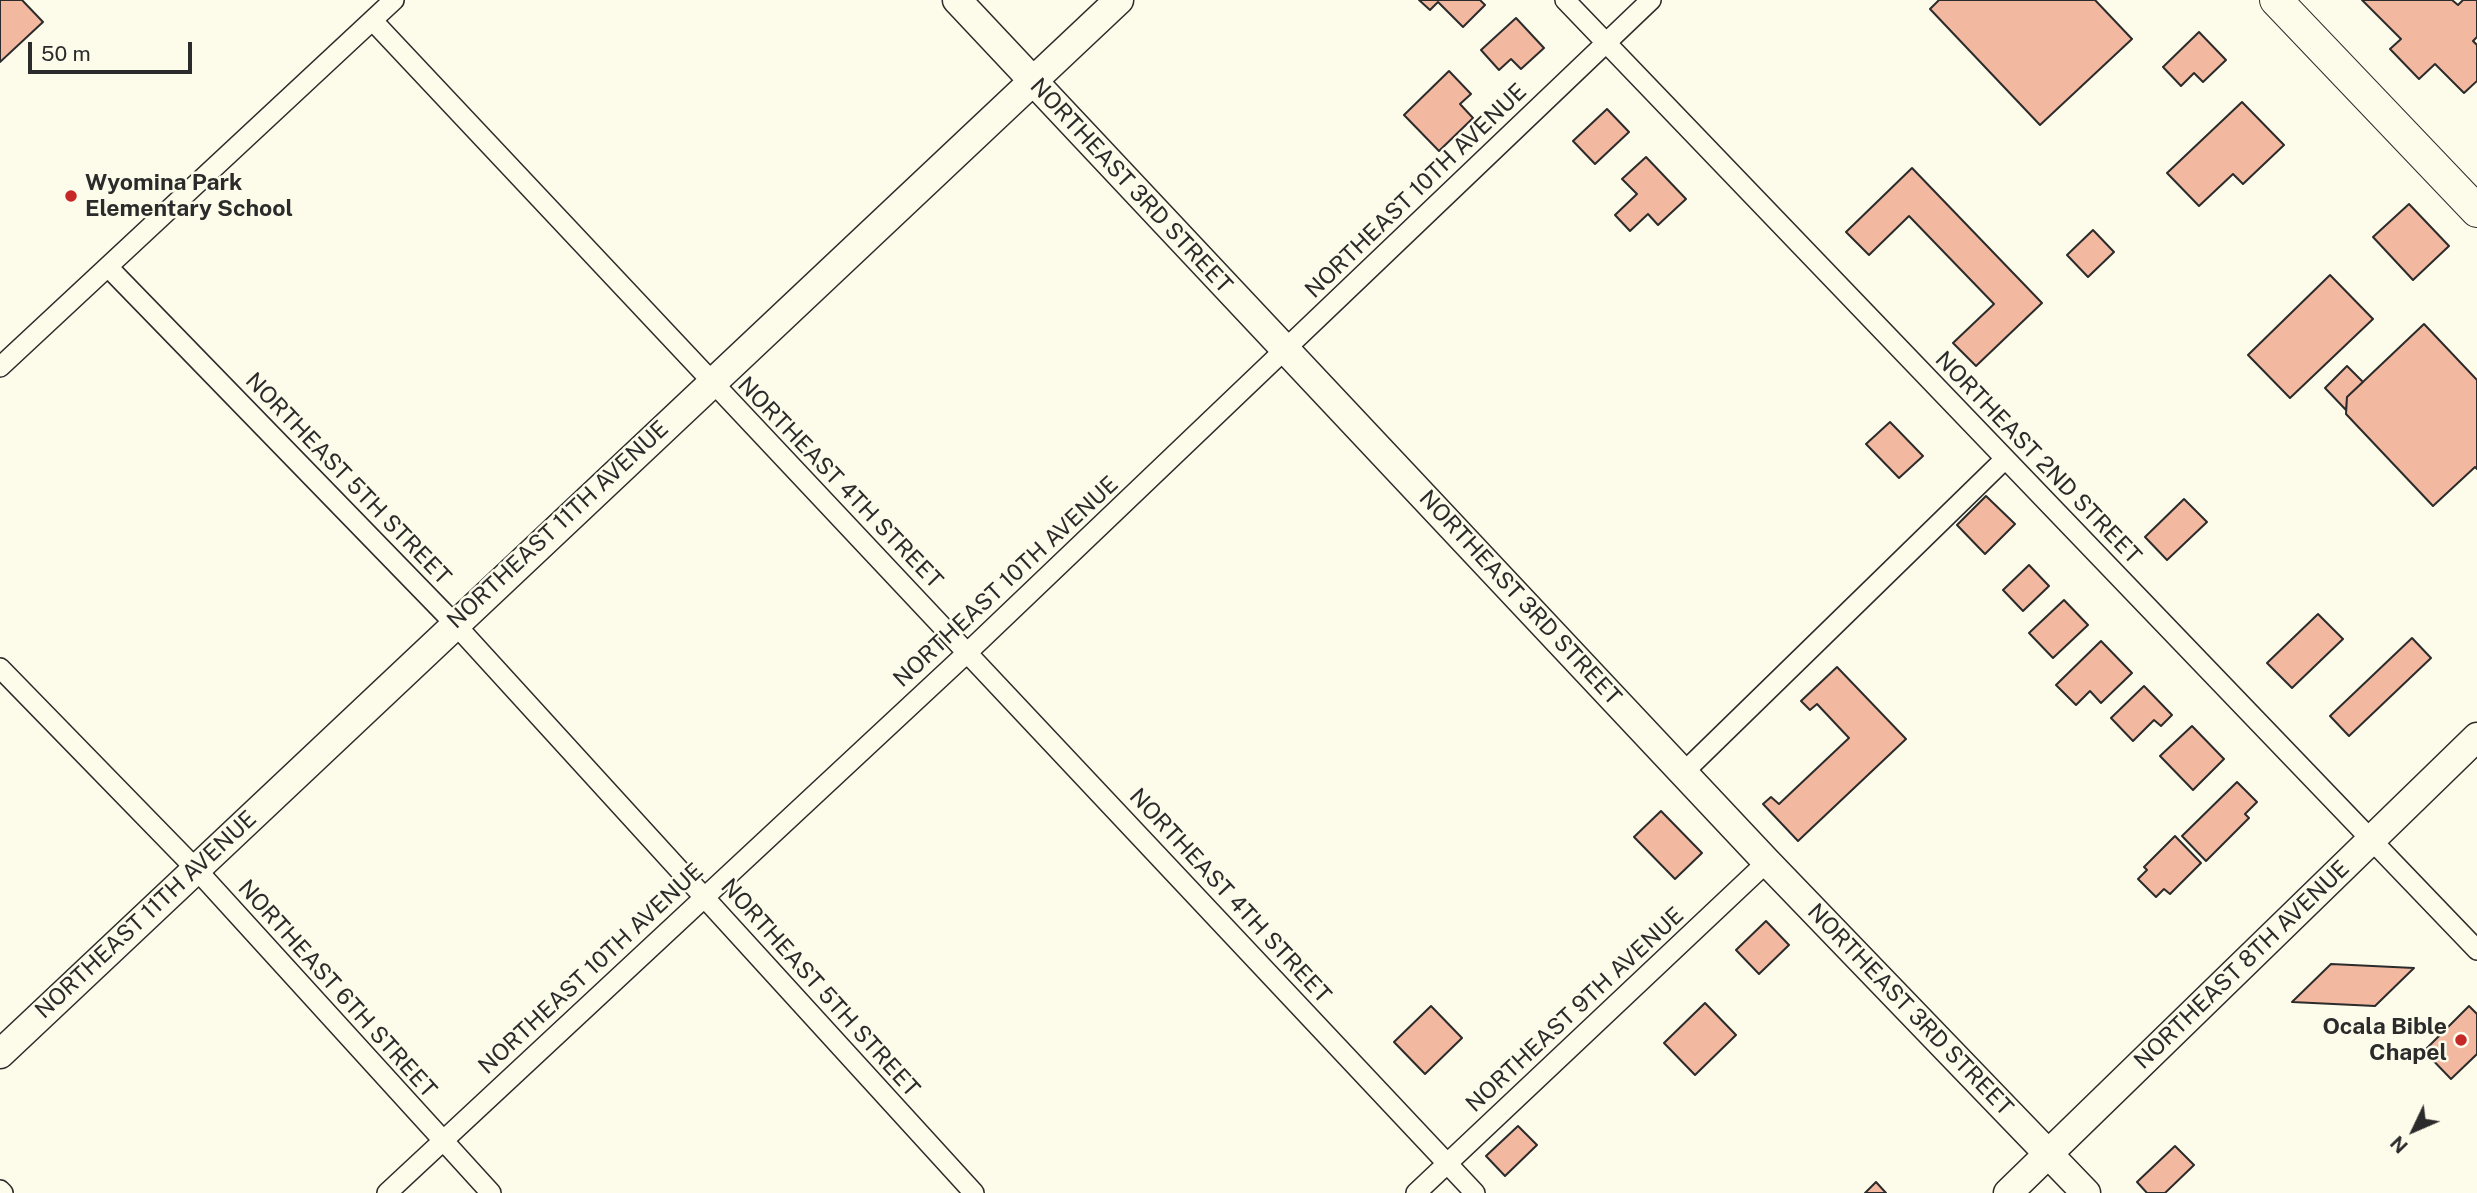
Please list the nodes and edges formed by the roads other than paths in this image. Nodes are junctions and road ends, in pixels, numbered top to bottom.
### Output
1 (394, 0) edge
2 (957, 0) edge
3 (1119, 0) edge
4 (1565, 0) edge
5 (1651, 0) edge
6 (2276, 0) edge
7 (373, 21) junction
8 (1605, 43) junction
9 (1034, 83) junction
10 (2477, 211) edge
11 (109, 268) junction
12 (1285, 351) junction
13 (0, 367) edge
14 (710, 382) junction
15 (2005, 459) junction
16 (454, 623) junction
17 (968, 652) junction
18 (0, 668) edge
19 (2477, 737) edge
20 (1684, 772) junction
21 (2371, 839) junction
22 (1767, 862) junction
23 (196, 869) junction
24 (705, 897) junction
25 (2477, 950) edge
26 (0, 1054) edge
27 (442, 1142) junction
28 (2049, 1153) junction
29 (1448, 1164) junction
30 (387, 1193) edge
31 (491, 1193) edge
32 (974, 1193) edge
33 (1416, 1193) edge
34 (1475, 1193) edge
35 (2008, 1193) edge
36 (2085, 1193) edge

1 - 7 street
2 - 9 street, NORTHEAST 3RD STREET
3 - 9 street, NORTHEAST 11TH AVENUE
4 - 8 street, NORTHEAST 2ND STREET
5 - 8 street, NORTHEAST 10TH AVENUE
6 - 10 main road
7 - 11 street
7 - 14 street, NORTHEAST 4TH STREET
8 - 12 street, NORTHEAST 10TH AVENUE
8 - 15 street, NORTHEAST 2ND STREET
9 - 12 street, NORTHEAST 3RD STREET
9 - 14 street, NORTHEAST 11TH AVENUE
11 - 13 street
11 - 16 street, NORTHEAST 5TH STREET
12 - 17 street, NORTHEAST 10TH AVENUE
12 - 20 street, NORTHEAST 3RD STREET
14 - 16 street, NORTHEAST 11TH AVENUE
14 - 17 street, NORTHEAST 4TH STREET
15 - 20 street
15 - 21 street, NORTHEAST 2ND STREET
16 - 23 street, NORTHEAST 11TH AVENUE
16 - 24 street, NORTHEAST 5TH STREET
17 - 24 street, NORTHEAST 10TH AVENUE
17 - 29 street, NORTHEAST 4TH STREET
18 - 23 street, NORTHEAST 6TH STREET
19 - 21 street, NORTHEAST 8TH AVENUE
20 - 22 street, NORTHEAST 3RD STREET
21 - 25 street, NORTHEAST 2ND STREET
21 - 28 street, NORTHEAST 8TH AVENUE
22 - 28 street, NORTHEAST 3RD STREET
22 - 29 street, NORTHEAST 9TH AVENUE
23 - 26 street, NORTHEAST 11TH AVENUE
23 - 27 street, NORTHEAST 6TH STREET
24 - 27 street, NORTHEAST 10TH AVENUE
24 - 32 street, NORTHEAST 5TH STREET
27 - 30 street, NORTHEAST 10TH AVENUE
27 - 31 street, NORTHEAST 6TH STREET
28 - 35 street, NORTHEAST 8TH AVENUE
28 - 36 street, NORTHEAST 3RD STREET
29 - 33 street, NORTHEAST 9TH AVENUE
29 - 34 street, NORTHEAST 4TH STREET

